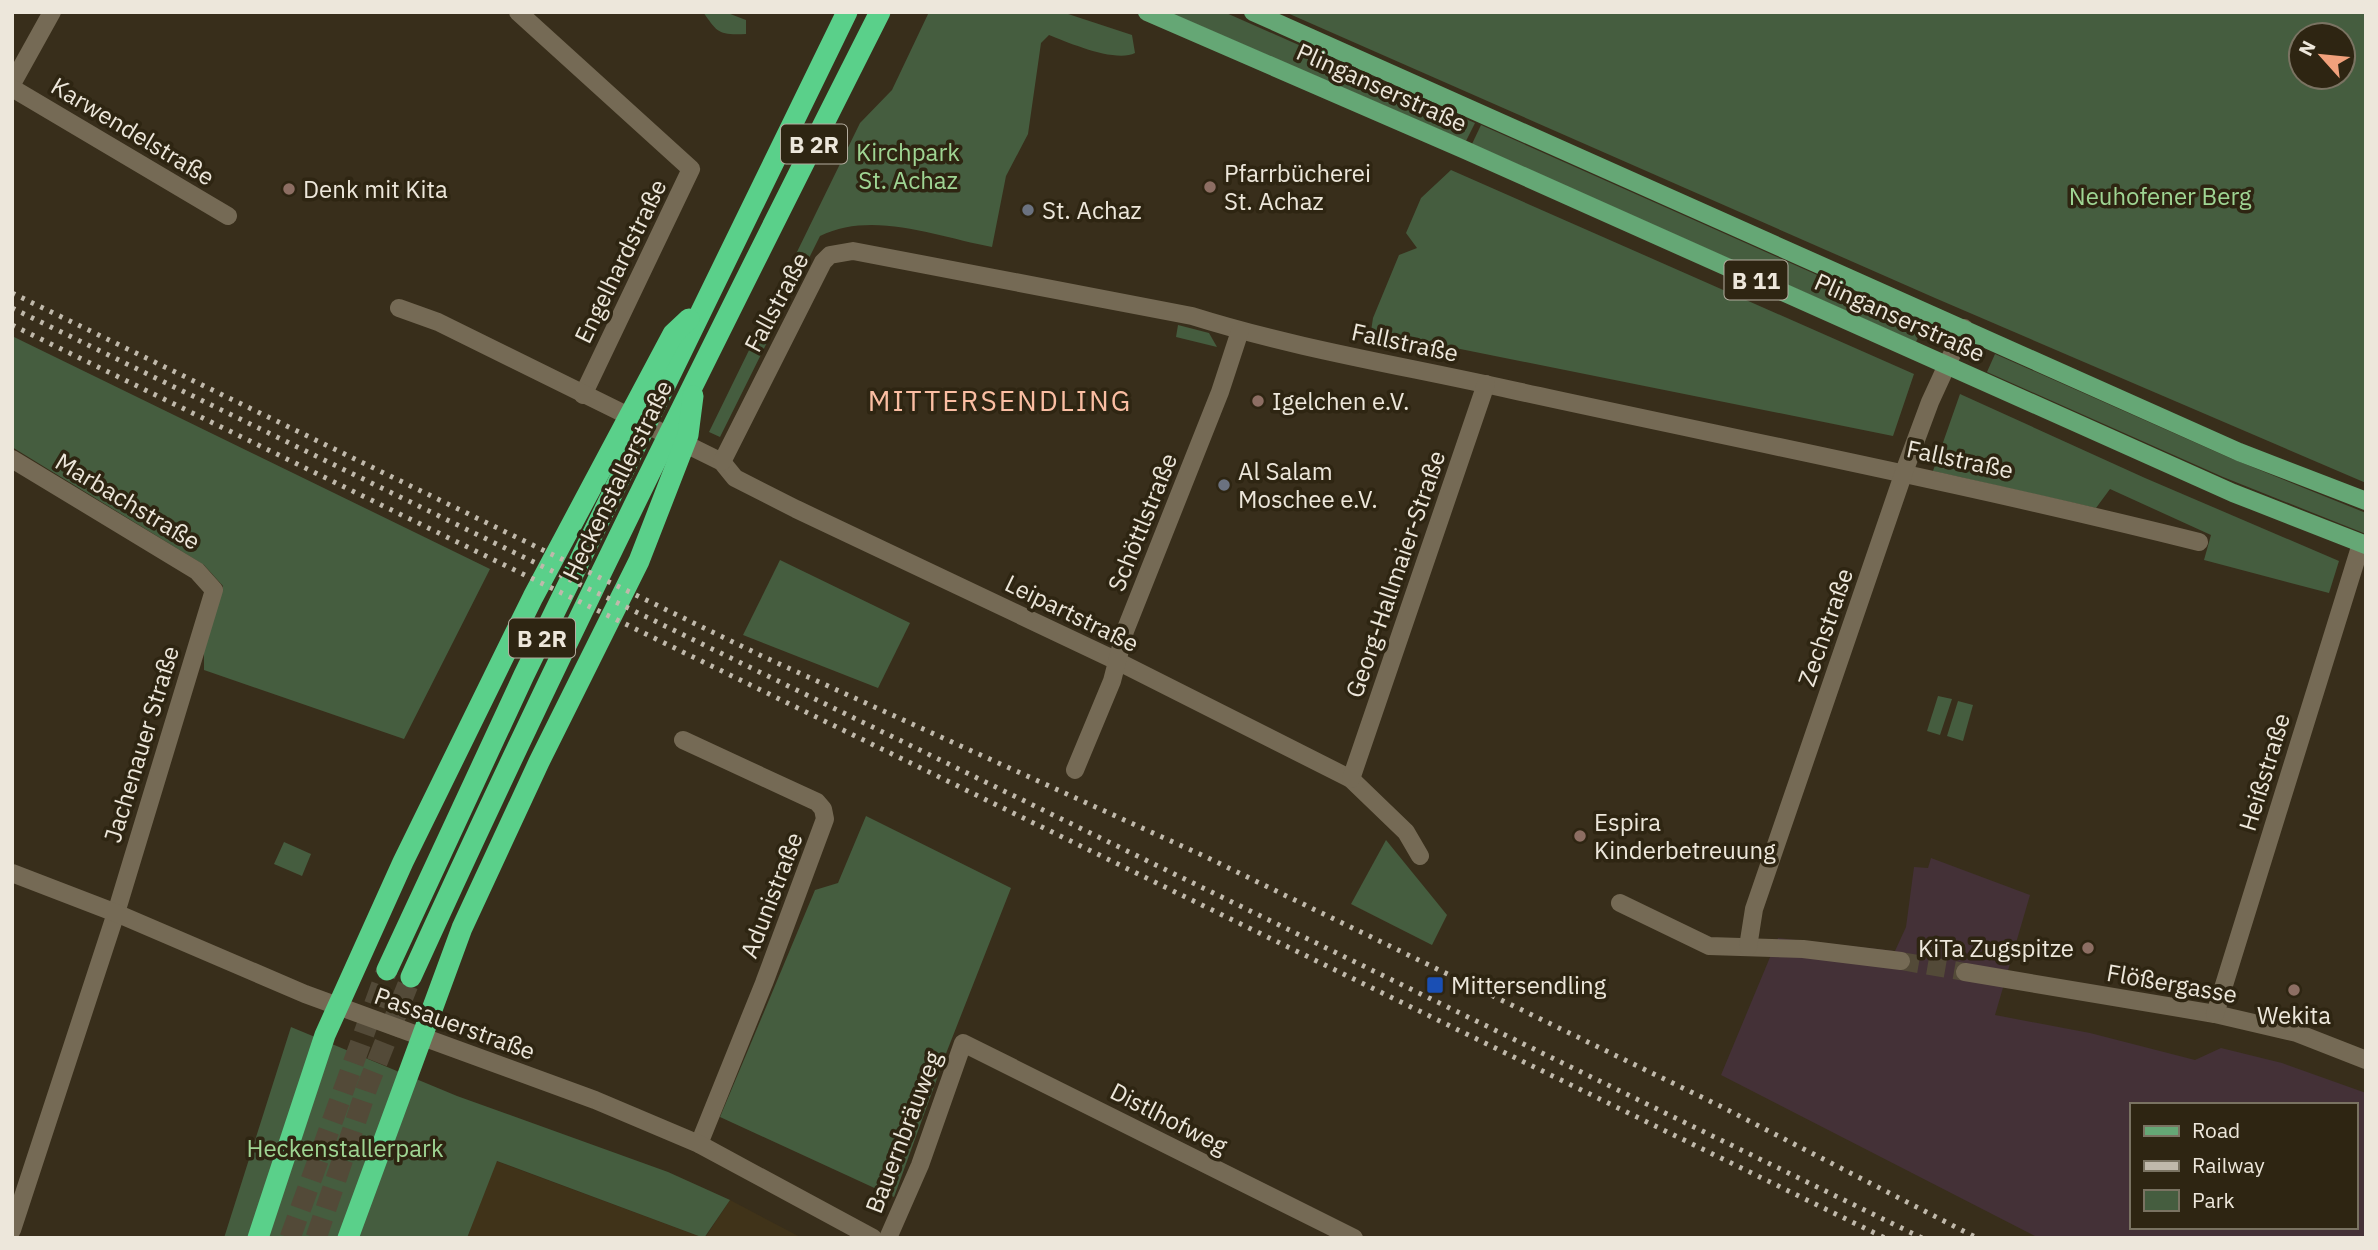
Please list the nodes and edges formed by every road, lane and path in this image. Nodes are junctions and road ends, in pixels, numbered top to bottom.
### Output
1 (51, 12) edge
2 (518, 12) edge
3 (847, 12) edge
4 (880, 12) edge
5 (1147, 12) edge
6 (1253, 12) edge
7 (12, 86) edge
8 (228, 216) dead end
9 (399, 308) dead end
10 (701, 308) junction
11 (1964, 327) junction
12 (1240, 331) junction
13 (1947, 365) junction
14 (695, 380) junction
15 (1486, 384) junction
16 (583, 396) junction
17 (12, 459) edge
18 (715, 459) junction
19 (1905, 472) junction
20 (2366, 500) edge
21 (2199, 542) dead end
22 (2364, 545) edge
23 (214, 590) joint
24 (1117, 661) junction
25 (683, 740) dead end
26 (1075, 770) dead end
27 (1351, 779) junction
28 (1420, 856) dead end
29 (12, 873) edge
30 (1620, 904) dead end
31 (116, 913) junction
32 (1748, 947) junction
33 (1901, 961) tunnel mouth
34 (387, 971) tunnel mouth
35 (1965, 972) tunnel mouth
36 (411, 977) tunnel mouth
37 (337, 1006) junction
38 (2215, 1014) junction
39 (420, 1037) junction
40 (963, 1043) joint
41 (2366, 1060) edge
42 (699, 1144) junction
43 (12, 1230) edge
44 (258, 1238) edge
45 (348, 1238) edge
46 (873, 1238) edge
47 (888, 1238) edge
48 (1353, 1238) edge

1 - 7 street
2 - 16 street, Engelhardstraße
3 - 10 highway, Heckenstallerstraße / B 2R
4 - 14 highway, Heckenstallerstraße / B 2R
5 - 13 main road, Plinganserstraße / B 11
6 - 11 main road, Plinganserstraße / B 11
7 - 8 street, Karwendelstraße
9 - 16 street
10 - 34 highway, Heckenstallerstraße / B 2R
10 - 37 highway
11 - 13 street, Zechstraße
11 - 20 main road, Plinganserstraße / B 11
12 - 15 street, Fallstraße
12 - 18 street, Fallstraße
12 - 24 street, Schöttlstraße
13 - 19 street, Zechstraße
13 - 22 main road, Plinganserstraße / B 11
14 - 36 highway, Heckenstallerstraße / B 2R
14 - 39 highway
15 - 19 street, Fallstraße
15 - 27 street, Georg-Hallmaier-Straße
16 - 18 street
17 - 23 street, Marbachstraße
18 - 24 street, Leipartstraße
19 - 21 street, Fallstraße
19 - 32 street, Zechstraße
22 - 38 street, Heißstraße
23 - 31 street, Jachenauer Straße
24 - 26 street, Schöttlstraße
24 - 27 street, Leipartstraße
25 - 42 street, Adunistraße
27 - 28 street, Leipartstraße
29 - 31 street, Passauerstraße
30 - 32 street
31 - 37 street, Passauerstraße
31 - 43 street, Jachenauer Straße
32 - 33 street
35 - 38 street, Flößergasse
37 - 39 street, Passauerstraße
37 - 44 highway
38 - 41 street, Flößergasse
39 - 42 street, Passauerstraße
39 - 45 highway
40 - 47 street, Bauernbräuweg
40 - 48 street, Distlhofweg
42 - 46 street, Passauerstraße

